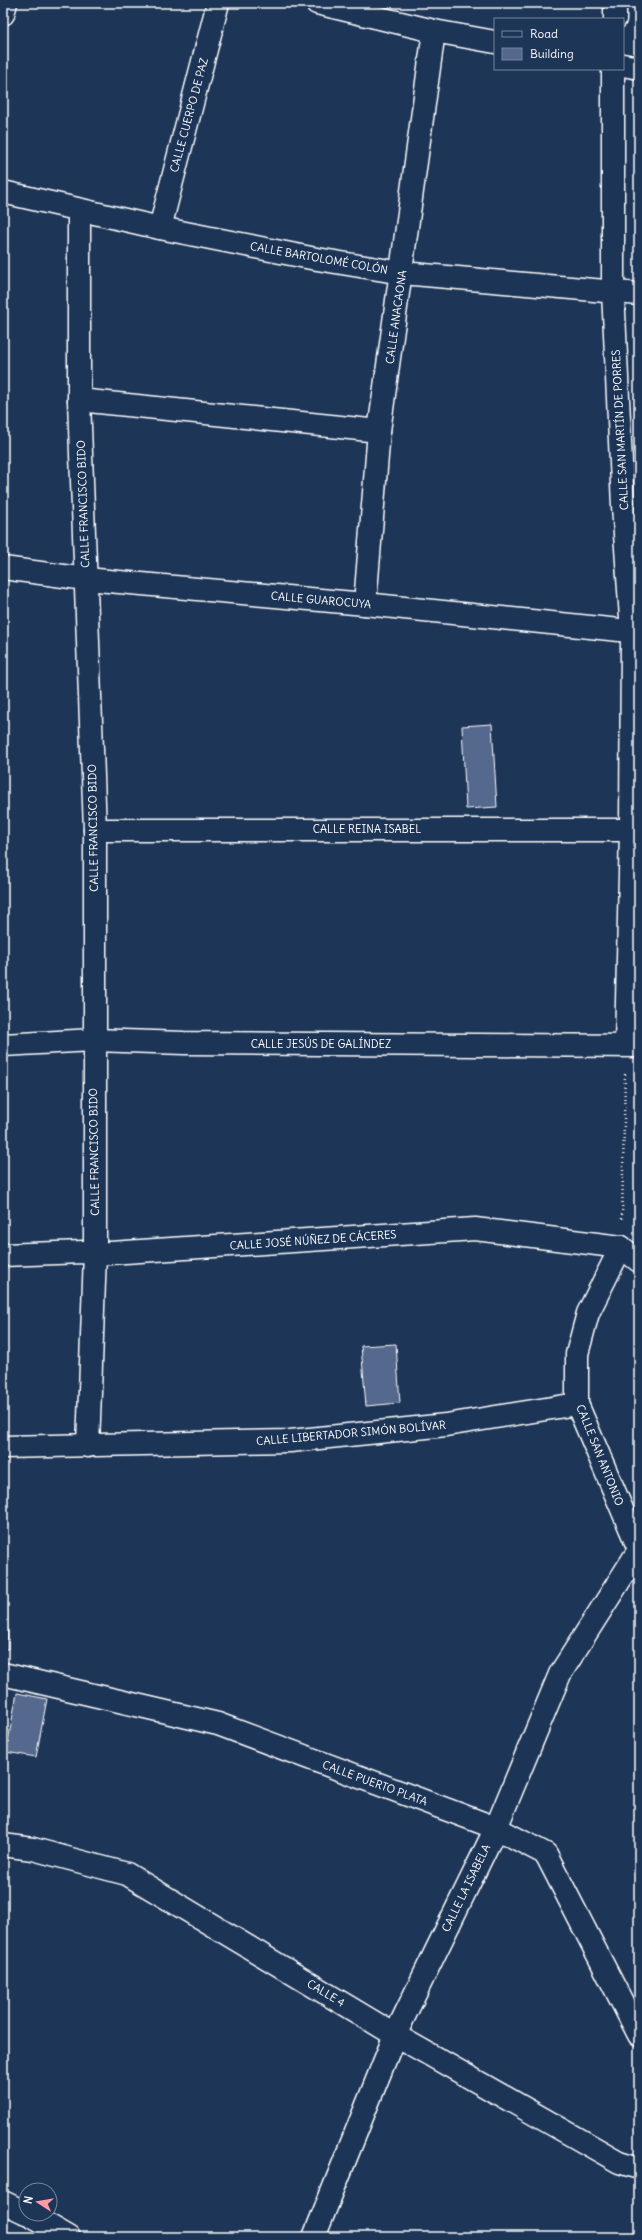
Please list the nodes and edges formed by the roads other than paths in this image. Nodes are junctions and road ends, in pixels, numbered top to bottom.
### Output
1 (6, 3) edge
2 (218, 3) edge
3 (317, 3) edge
4 (615, 3) edge
5 (3, 14) edge
6 (614, 18) edge
7 (434, 31) junction
8 (494, 42) edge
9 (624, 65) edge
10 (639, 68) edge
11 (614, 70) edge
12 (3, 192) edge
13 (79, 211) junction
14 (160, 228) junction
15 (402, 273) junction
16 (614, 291) junction
17 (639, 294) edge
18 (79, 400) junction
19 (379, 431) junction
20 (631, 505) edge
21 (3, 568) edge
22 (86, 579) junction
23 (365, 604) junction
24 (635, 632) edge
25 (95, 830) junction
26 (635, 830) edge
27 (94, 1040) junction
28 (3, 1045) edge
29 (633, 1046) edge
30 (621, 1247) junction
31 (95, 1254) junction
32 (3, 1255) edge
33 (639, 1261) edge
34 (577, 1404) junction
35 (88, 1446) junction
36 (3, 1447) edge
37 (639, 1550) edge
38 (3, 1674) edge
39 (496, 1828) junction
40 (3, 1845) edge
41 (395, 2034) junction
42 (639, 2035) edge
43 (639, 2168) edge
44 (3, 2202) edge
45 (18, 2209) edge
46 (43, 2222) edge
47 (69, 2237) edge
48 (314, 2237) edge

1 - 5 street
2 - 14 street, CALLE CUERPO DE PAZ
3 - 7 street
4 - 6 street
7 - 8 street
7 - 15 street, CALLE ANACAONA
9 - 10 street
11 - 16 street, CALLE SAN MARTÍN DE PORRES
12 - 13 street, CALLE BARTOLOMÉ COLÓN
13 - 14 street, CALLE BARTOLOMÉ COLÓN
13 - 18 street, CALLE FRANCISCO BIDO
14 - 15 street, CALLE BARTOLOMÉ COLÓN
15 - 16 street, CALLE BARTOLOMÉ COLÓN
15 - 19 street, CALLE ANACAONA
16 - 17 street, CALLE BARTOLOMÉ COLÓN
16 - 20 street, CALLE SAN MARTÍN DE PORRES
18 - 19 street
18 - 22 street, CALLE FRANCISCO BIDO
19 - 23 street, CALLE ANACAONA
20 - 24 street, CALLE SAN MARTÍN DE PORRES
21 - 22 street, CALLE GUAROCUYA
22 - 23 street, CALLE GUAROCUYA
22 - 25 street, CALLE FRANCISCO BIDO
23 - 24 street, CALLE GUAROCUYA
24 - 26 street, CALLE SAN MARTÍN DE PORRES
25 - 26 street, CALLE REINA ISABEL
25 - 27 street, CALLE FRANCISCO BIDO
26 - 29 street, CALLE SAN MARTÍN DE PORRES
27 - 28 street, CALLE JESÚS DE GALÍNDEZ
27 - 29 street, CALLE JESÚS DE GALÍNDEZ
27 - 31 street, CALLE FRANCISCO BIDO
30 - 31 street, CALLE JOSÉ NÚÑEZ DE CÁCERES
30 - 33 street
30 - 34 street, CALLE SAN ANTONIO
31 - 32 street, CALLE JOSÉ NÚÑEZ DE CÁCERES
31 - 35 street, CALLE FRANCISCO BIDO
34 - 35 street, CALLE LIBERTADOR SIMÓN BOLÍVAR
34 - 37 street, CALLE SAN ANTONIO
35 - 36 street, CALLE LIBERTADOR SIMÓN BOLÍVAR
37 - 39 street, CALLE LA ISABELA
38 - 39 street, CALLE PUERTO PLATA
39 - 41 street, CALLE LA ISABELA
39 - 42 street, CALLE PUERTO PLATA
40 - 41 street, CALLE 4
41 - 43 street, CALLE 4
41 - 48 street, CALLE LA ISABELA
44 - 45 street
46 - 47 street

